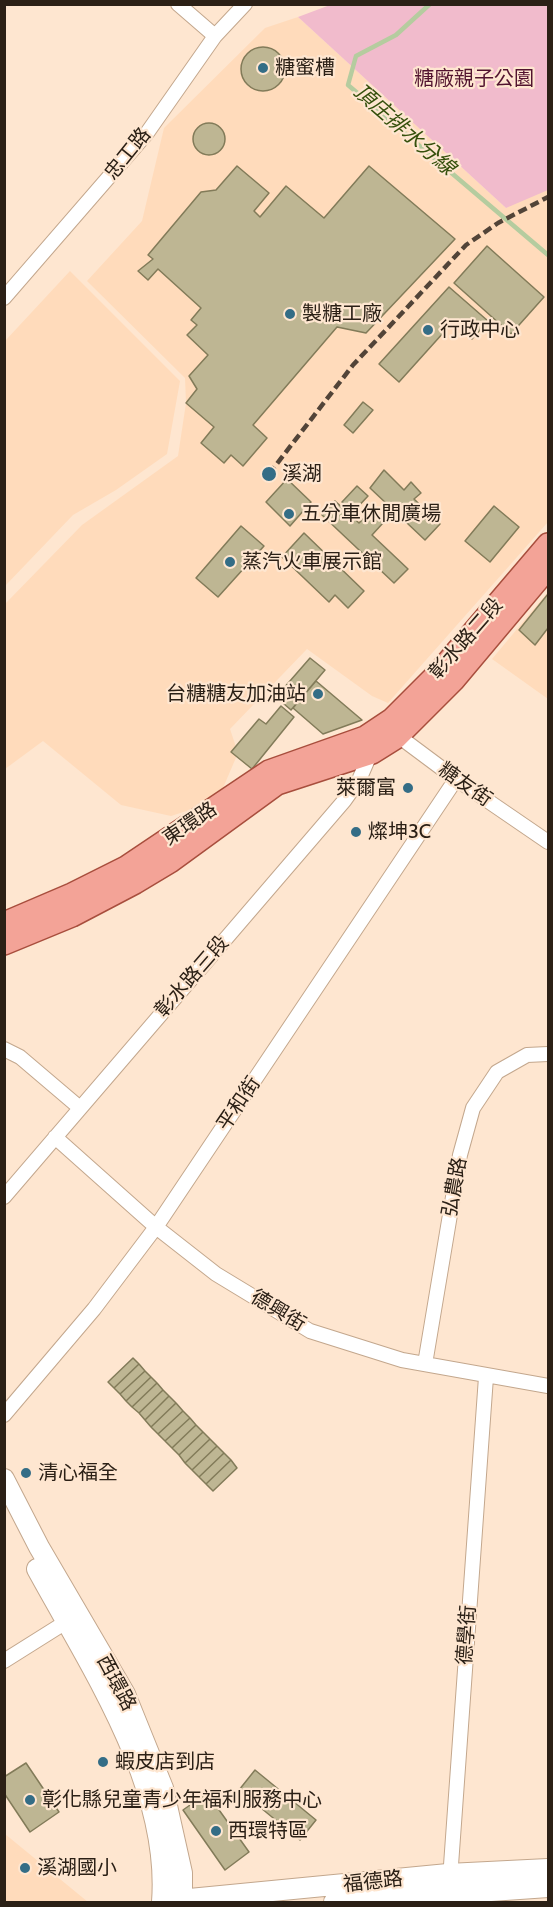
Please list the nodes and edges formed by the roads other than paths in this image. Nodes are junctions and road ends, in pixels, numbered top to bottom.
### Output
1 (178, 4) edge
2 (244, 4) edge
3 (215, 36) junction
4 (4, 298) edge
5 (549, 544) edge
6 (549, 568) edge
7 (387, 730) junction
8 (372, 753) junction
9 (456, 780) junction
10 (549, 842) edge
11 (4, 922) edge
12 (4, 944) edge
13 (4, 1049) edge
14 (549, 1054) edge
15 (80, 1108) junction
16 (55, 1137) junction
17 (4, 1197) edge
18 (156, 1227) junction
19 (425, 1364) junction
20 (486, 1377) junction
21 (549, 1386) edge
22 (4, 1415) edge
23 (4, 1479) edge
24 (4, 1509) edge
25 (66, 1622) junction
26 (4, 1661) edge
27 (549, 1869) edge
28 (448, 1884) junction
29 (549, 1887) edge
30 (172, 1902) edge
31 (333, 1902) edge

1 - 3 street
2 - 3 street, 忠工路
3 - 4 street, 忠工路
5 - 7 main road, 彰水路二段
6 - 7 main road, 彰水路二段
7 - 8 main road
7 - 9 street, 糖友街
7 - 11 main road, 東環路
8 - 12 main road, 東環路
8 - 15 street, 彰水路三段
9 - 10 street, 糖友街
9 - 18 street, 平和街
13 - 15 street
14 - 19 street, 弘農路
15 - 16 street, 彰水路三段
16 - 17 street, 彰水路三段
16 - 18 street, 德興街
18 - 19 street, 德興街
18 - 22 street, 平和街
19 - 20 street, 德興街
20 - 21 street, 德興街
20 - 28 street, 德學街
23 - 30 main road, 西環路
24 - 25 main road, 西環路
25 - 26 street
25 - 30 main road, 西環路
27 - 28 main road, 福德路
28 - 29 main road, 福德路
28 - 30 main road, 福德路
28 - 31 main road, 福德路

